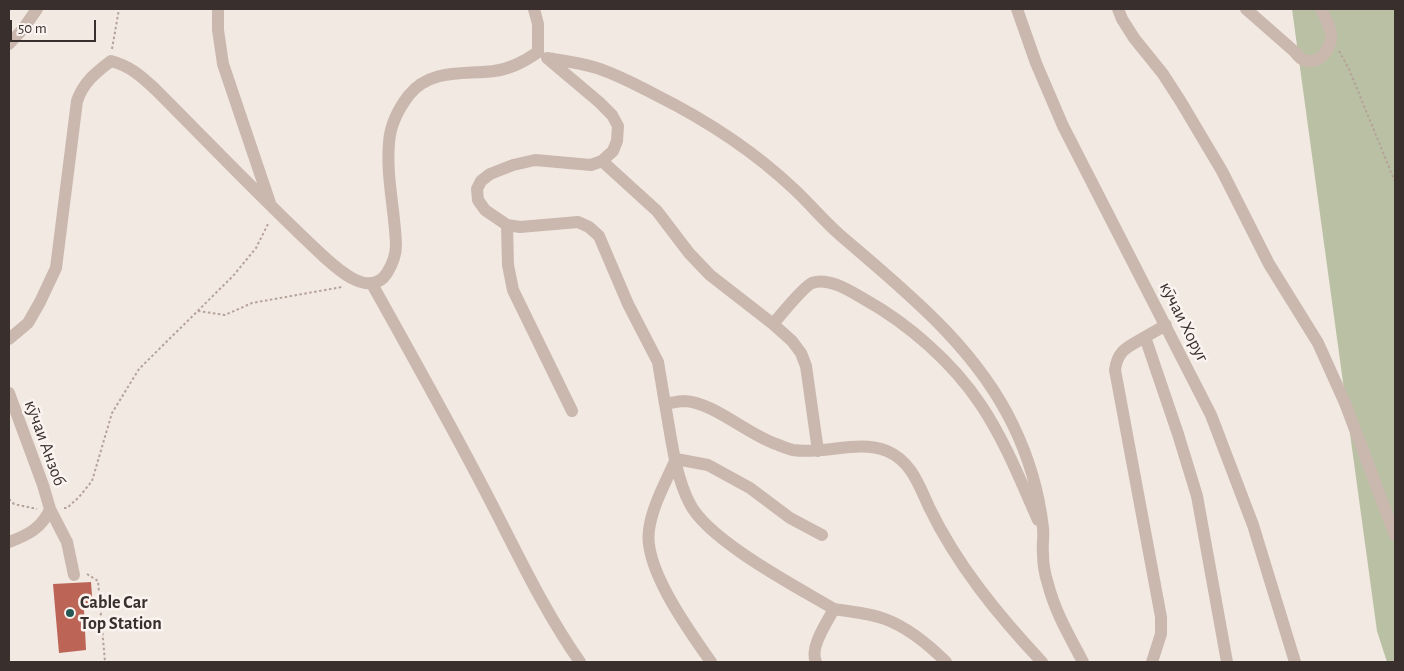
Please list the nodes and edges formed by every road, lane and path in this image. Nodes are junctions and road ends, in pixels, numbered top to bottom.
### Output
1 (37, 9) edge
2 (119, 9) edge
3 (218, 9) edge
4 (534, 9) edge
5 (1017, 9) edge
6 (1118, 9) edge
7 (1246, 9) edge
8 (1321, 9) edge
9 (1331, 37) junction
10 (9, 44) edge
11 (542, 55) junction
12 (110, 62) junction
13 (602, 161) junction
14 (1395, 182) edge
15 (272, 207) junction
16 (507, 225) junction
17 (367, 284) junction
18 (197, 311) junction
19 (773, 324) junction
20 (1166, 325) junction
21 (1145, 337) junction
22 (9, 340) edge
23 (9, 393) edge
24 (665, 404) junction
25 (572, 411) dead end
26 (818, 451) junction
27 (676, 459) junction
28 (9, 499) edge
29 (50, 509) junction
30 (1044, 532) junction
31 (822, 535) dead end
32 (1395, 535) edge
33 (9, 542) edge
34 (73, 570) joint
35 (834, 609) junction
36 (105, 662) edge
37 (580, 662) edge
38 (711, 662) edge
39 (816, 662) edge
40 (946, 662) edge
41 (1042, 662) edge
42 (1083, 662) edge
43 (1152, 662) edge
44 (1227, 662) edge
45 (1295, 662) edge

1 - 10 street
2 - 12 path
3 - 15 street
4 - 11 street
5 - 20 street, кӯчаи Хоруг
6 - 32 street
7 - 9 street
8 - 9 street
9 - 14 path
11 - 13 street
11 - 17 street
11 - 30 street
12 - 15 street
12 - 22 street
13 - 16 street
13 - 19 street
15 - 17 street
15 - 18 path
16 - 24 street
16 - 25 street
17 - 18 path
17 - 37 street
18 - 29 path
19 - 26 street
19 - 30 street
20 - 21 street
20 - 45 street, кӯчаи Хоруг
21 - 43 street
21 - 44 street
23 - 29 street, кӯчаи Анзоб
24 - 26 street
24 - 27 street
26 - 41 street
27 - 31 street
27 - 35 street
27 - 38 street
28 - 29 path
29 - 33 street, кӯчаи Анзоб
29 - 34 street
30 - 42 street
34 - 36 path
35 - 39 street
35 - 40 street

